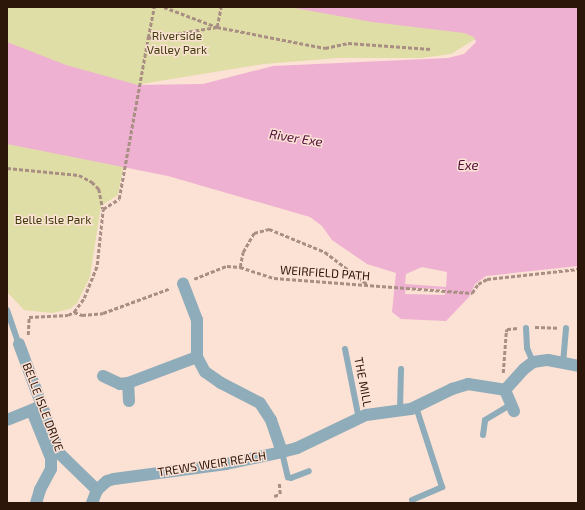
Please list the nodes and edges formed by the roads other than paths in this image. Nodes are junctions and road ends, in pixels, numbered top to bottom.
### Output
1 (183, 284) road end
2 (7, 310) edge
3 (526, 328) dead end
4 (566, 328) dead end
5 (24, 343) joint
6 (345, 349) dead end
7 (197, 357) junction
8 (533, 362) junction
9 (563, 363) junction
10 (578, 366) edge
11 (401, 369) dead end
12 (103, 376) dead end
13 (128, 383) junction
14 (505, 390) junction
15 (129, 401) dead end
16 (416, 407) junction
17 (36, 408) junction
18 (513, 408) joint
19 (400, 410) junction
20 (358, 419) junction
21 (7, 420) edge
22 (483, 435) dead end
23 (282, 452) junction
24 (309, 471) dead end
25 (97, 490) junction
26 (412, 500) dead end
27 (36, 503) edge
28 (92, 503) edge

1 - 7 street
2 - 5 lane, BELLE ISLE DRIVE
3 - 8 lane
4 - 9 lane
5 - 17 street, BELLE ISLE DRIVE
6 - 20 lane, THE MILL
7 - 13 street
7 - 23 street, TREWS WEIR REACH
8 - 9 street
8 - 14 street
9 - 10 street
11 - 19 lane
12 - 13 street
13 - 15 street
14 - 16 street
14 - 18 street
16 - 19 street
16 - 26 lane
17 - 21 street
17 - 25 street, BELLE ISLE DRIVE
17 - 27 street
18 - 22 lane
19 - 20 street
20 - 23 street
23 - 24 lane
23 - 25 street, TREWS WEIR REACH
25 - 28 street

